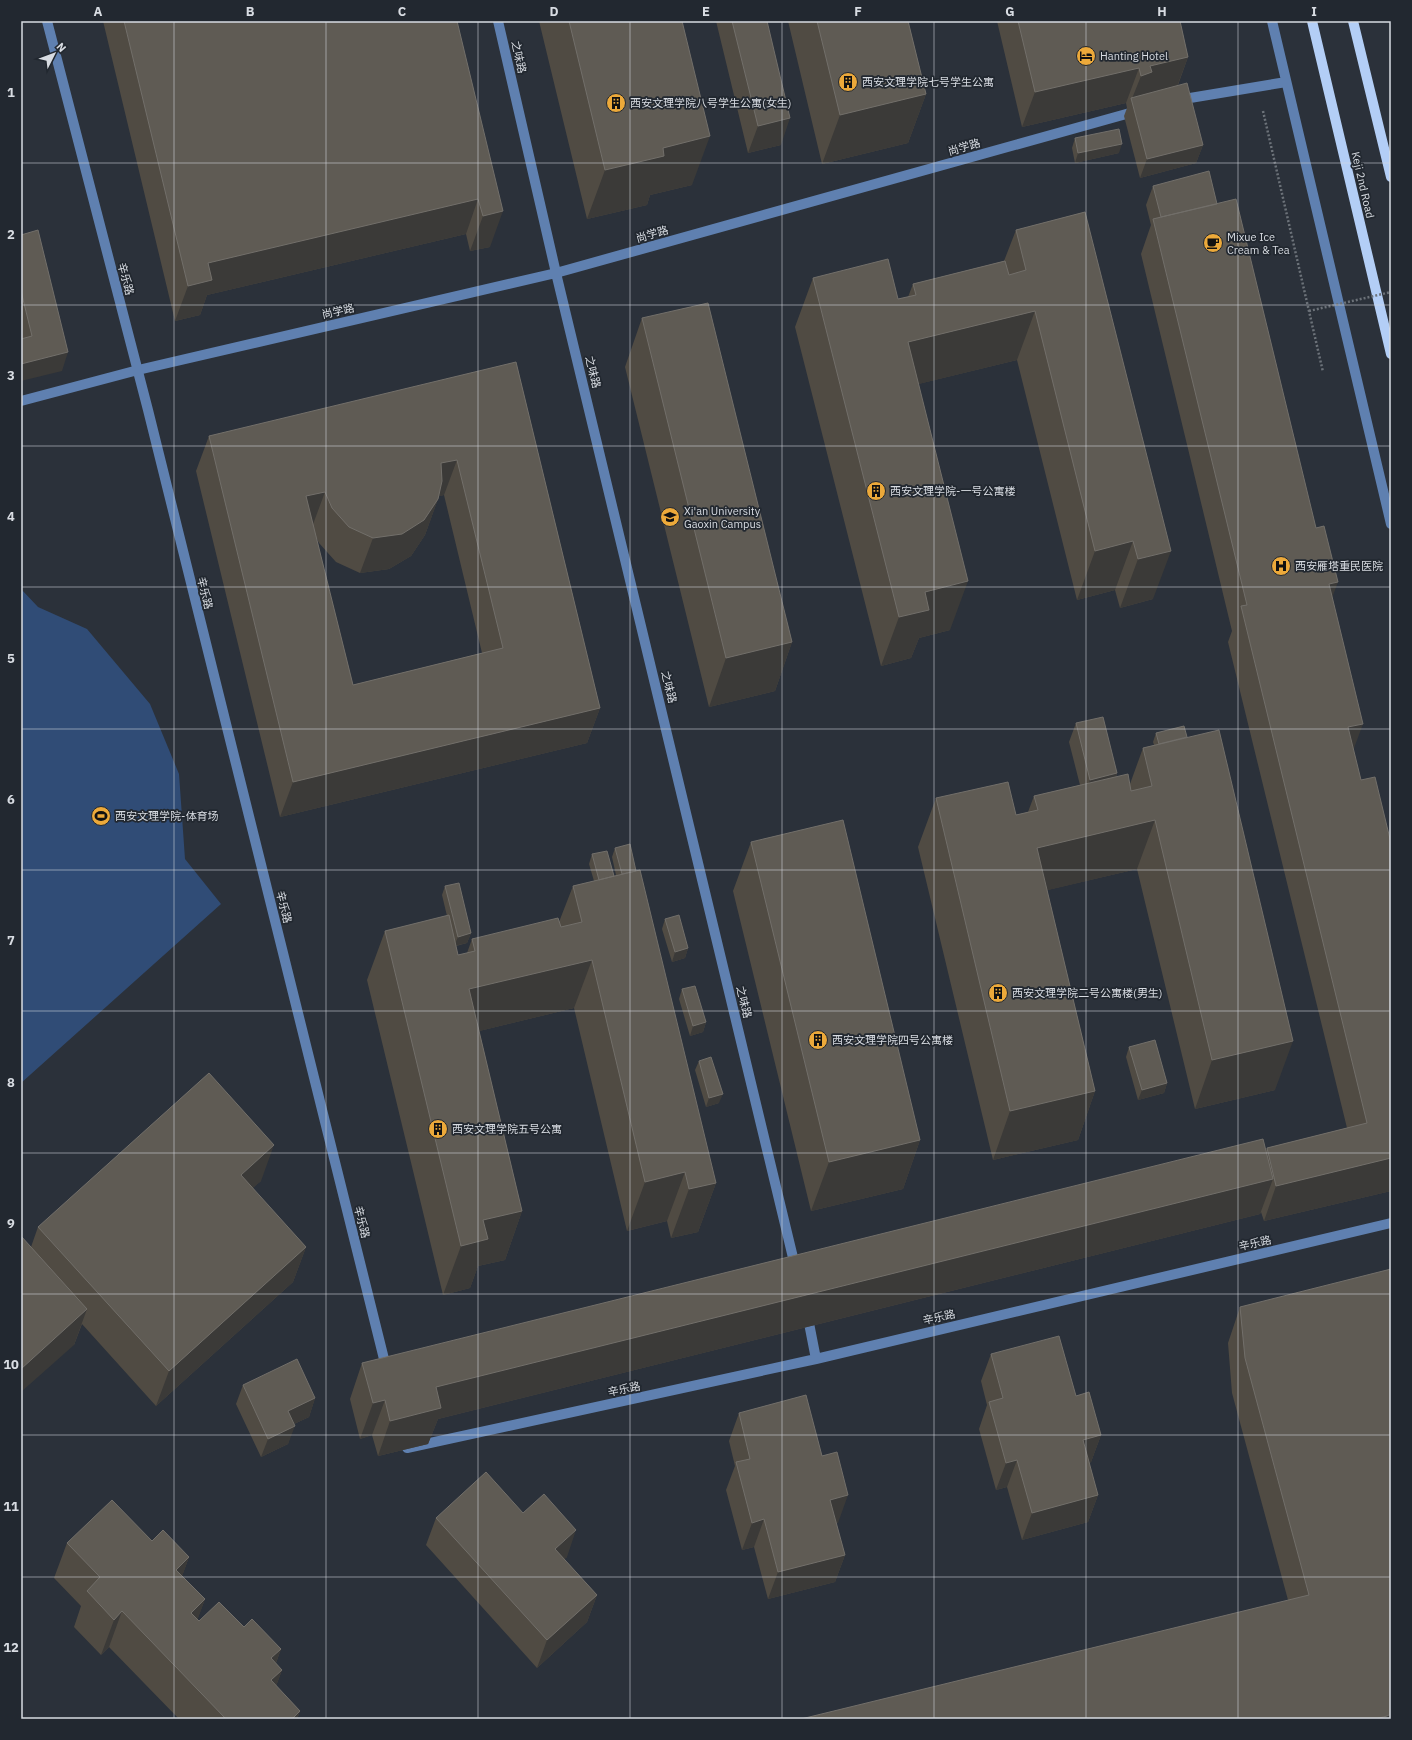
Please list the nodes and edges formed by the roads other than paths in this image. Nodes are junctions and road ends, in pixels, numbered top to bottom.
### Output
1 (47, 21) edge
2 (498, 21) edge
3 (1272, 21) edge
4 (1312, 21) edge
5 (1353, 21) edge
6 (1286, 82) junction
7 (1167, 103) edge
8 (1144, 109) edge
9 (1391, 177) edge
10 (556, 273) junction
11 (1391, 354) edge
12 (138, 370) junction
13 (21, 401) edge
14 (1391, 524) edge
15 (1391, 1223) edge
16 (799, 1279) edge
17 (805, 1306) edge
18 (816, 1359) junction
19 (389, 1380) edge
20 (405, 1441) edge

1 - 12 street, 辛乐路
2 - 10 street, 之味路
3 - 6 street
4 - 11 main road, Keji 2nd Road
5 - 9 main road
6 - 7 street
6 - 14 street
8 - 10 street, 尚学路
10 - 12 street, 尚学路
10 - 16 street, 之味路
12 - 13 street, 尚学路
12 - 19 street, 辛乐路
15 - 18 street, 辛乐路
17 - 18 street
18 - 20 street, 辛乐路

